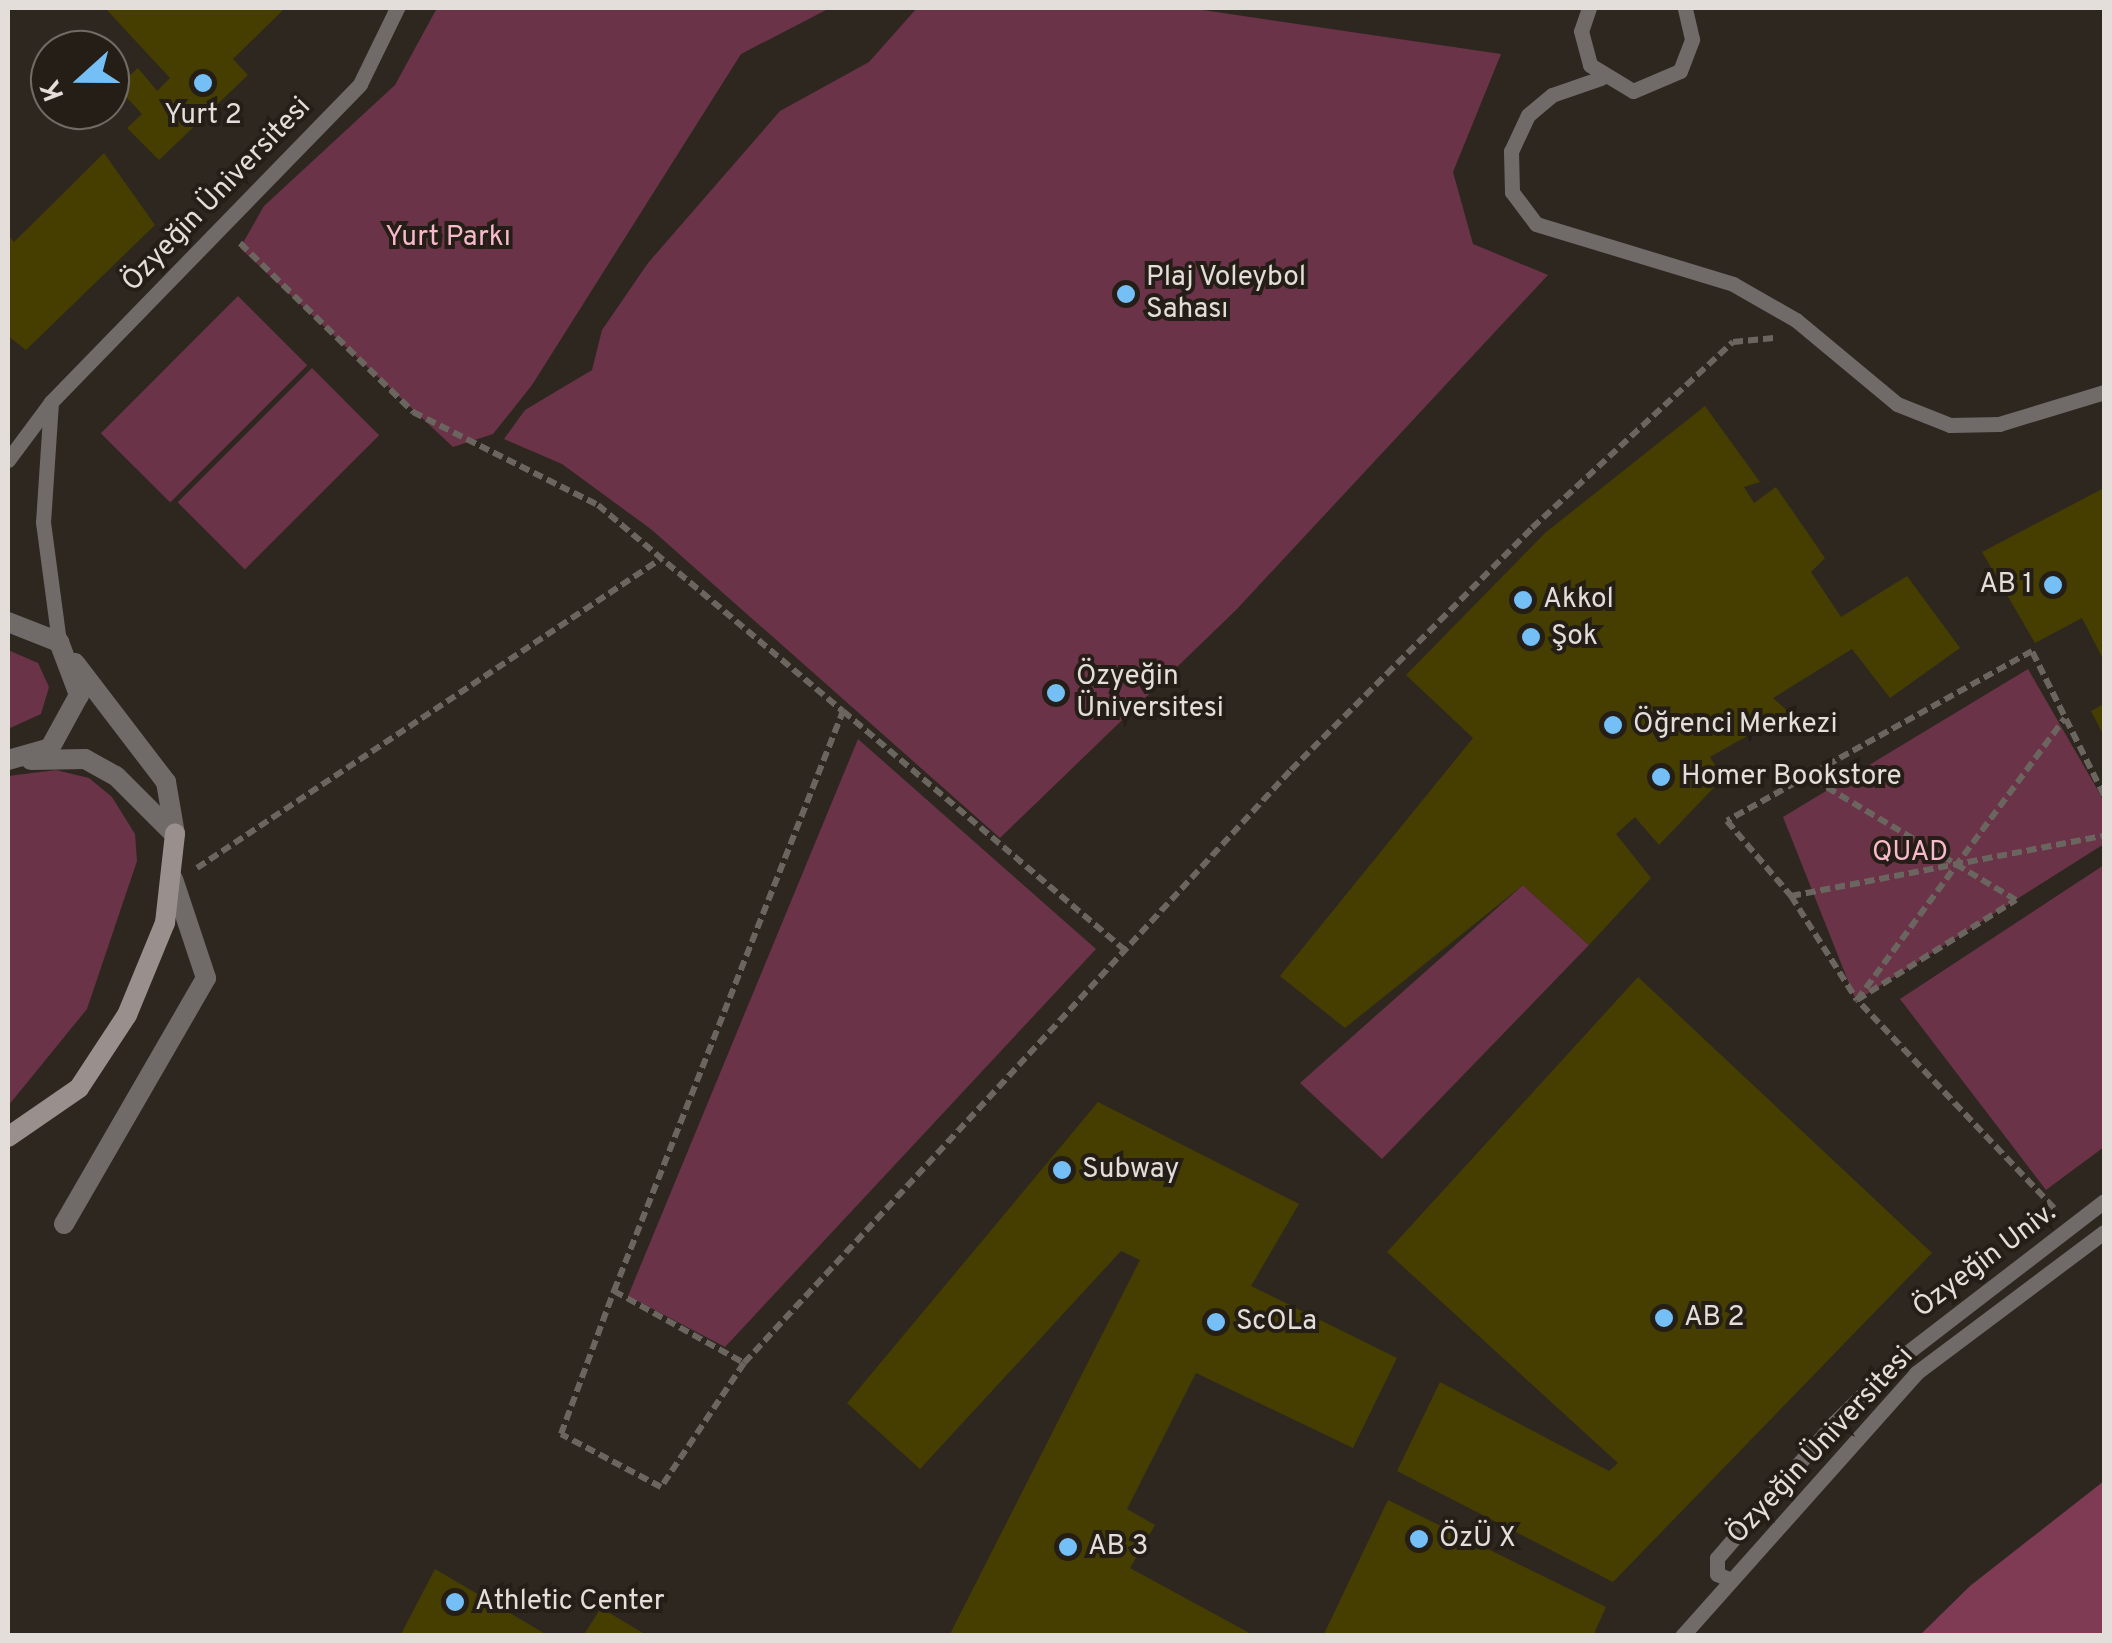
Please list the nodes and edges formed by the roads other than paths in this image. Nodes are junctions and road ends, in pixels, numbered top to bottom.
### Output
1 (398, 8) edge
2 (1590, 8) edge
3 (1685, 8) edge
4 (1601, 78) junction
5 (2104, 392) edge
6 (51, 402) junction
7 (8, 460) edge
8 (8, 622) edge
9 (65, 650) junction
10 (9, 760) edge
11 (175, 834) junction
12 (173, 879) junction
13 (8, 1137) edge
14 (2104, 1201) edge
15 (64, 1224) dead end
16 (2104, 1232) edge
17 (1731, 1580) junction
18 (1682, 1636) edge

1 - 6 lane, Özyeğin Üniversitesi
2 - 4 lane
3 - 4 lane
4 - 5 lane
6 - 7 lane, Özyeğin Üniversitesi
6 - 9 lane
8 - 9 street
9 - 10 street
9 - 11 street
10 - 11 street
11 - 12 street
12 - 13 street
12 - 15 street
14 - 17 lane, Özyeğin Univ.
16 - 17 lane, Özyeğin Üniversitesi
17 - 18 lane, Özyeğin Üniversitesi

